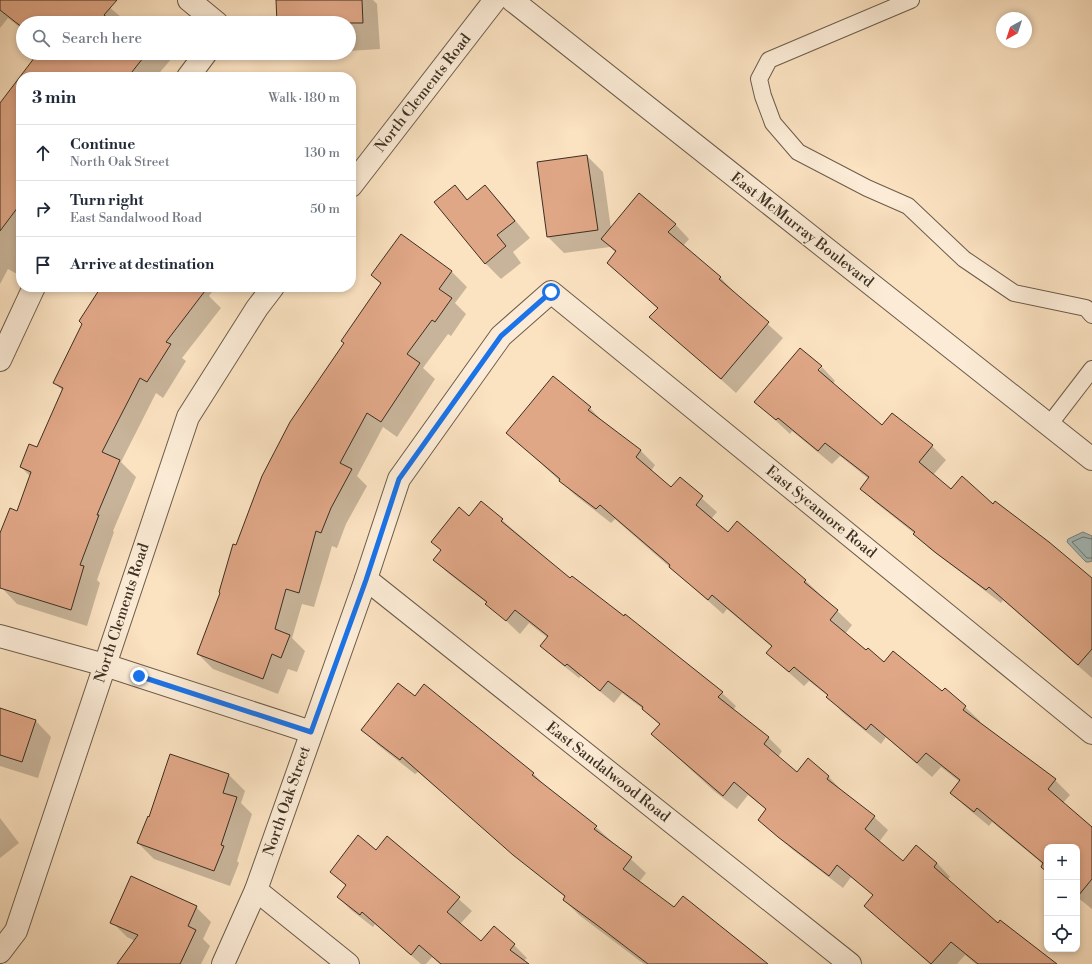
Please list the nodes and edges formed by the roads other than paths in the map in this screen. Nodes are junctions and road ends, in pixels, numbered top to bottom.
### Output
1 (189, 0) edge
2 (495, 0) edge
3 (512, 0) edge
4 (911, 0) edge
5 (208, 16) edge
6 (201, 60) edge
7 (192, 72) edge
8 (356, 180) edge
9 (32, 292) edge
10 (269, 292) edge
11 (551, 292) joint
12 (1092, 315) edge
13 (0, 360) edge
14 (1092, 369) edge
15 (1049, 425) junction
16 (1092, 459) edge
17 (366, 580) junction
18 (0, 636) edge
19 (105, 665) junction
20 (311, 732) junction
21 (1092, 733) edge
22 (256, 890) junction
23 (0, 952) edge
24 (223, 964) edge
25 (348, 964) edge
26 (850, 964) edge

1 - 5 street
2 - 8 street, North Clements Road
3 - 15 street, East McMurray Boulevard
4 - 12 lane
6 - 7 street
9 - 13 street
10 - 19 street, North Clements Road
11 - 17 street, North Oak Street
11 - 21 street, East Sycamore Road
14 - 15 lane
15 - 16 street, East McMurray Boulevard
17 - 20 street, North Oak Street
17 - 26 street, East Sandalwood Road
18 - 19 street
19 - 20 street
19 - 23 street, North Clements Road
20 - 22 street, North Oak Street
22 - 24 street, North Oak Street
22 - 25 street

